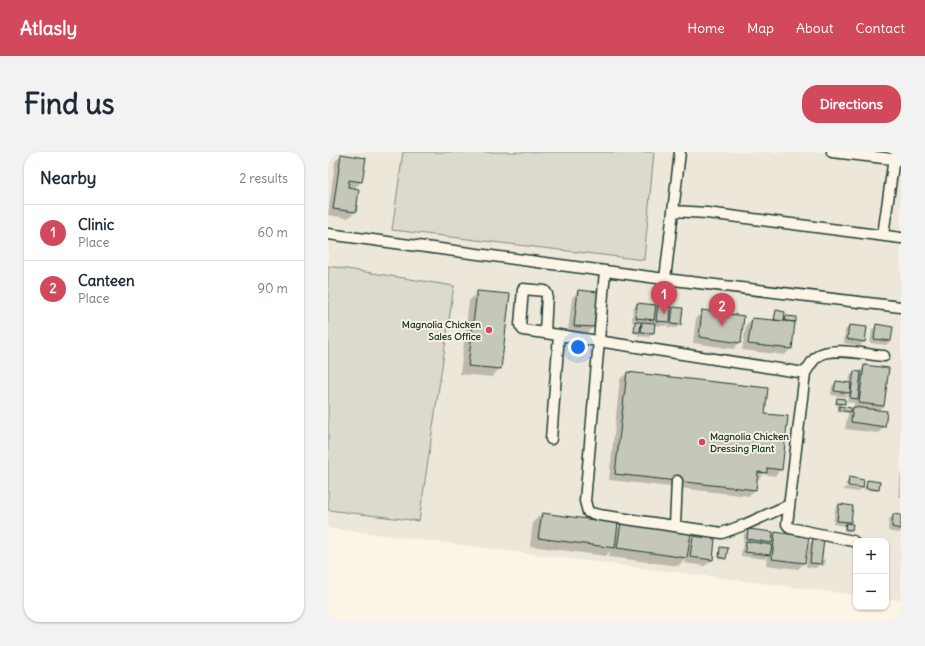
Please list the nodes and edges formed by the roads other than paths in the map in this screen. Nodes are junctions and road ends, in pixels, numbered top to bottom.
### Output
1 (680, 152) edge
2 (832, 152) edge
3 (898, 159) edge
4 (673, 211) junction
5 (328, 234) edge
6 (883, 235) junction
7 (901, 238) edge
8 (605, 271) junction
9 (665, 279) junction
10 (901, 307) edge
11 (545, 333) junction
12 (559, 335) junction
13 (598, 341) junction
14 (884, 356) dead end
15 (805, 373) junction
16 (551, 439) dead end
17 (677, 481) dead end
18 (789, 505) junction
19 (675, 525) junction
20 (853, 541) dead end

1 - 4 lane
2 - 3 lane
3 - 6 lane
4 - 6 lane
4 - 9 lane
5 - 8 lane
6 - 7 lane
8 - 9 lane
8 - 13 lane
9 - 10 lane
11 - 11 lane
11 - 12 lane
12 - 13 lane
12 - 16 lane
13 - 15 lane
13 - 19 lane
14 - 15 lane
15 - 18 lane
17 - 19 lane
18 - 19 lane
18 - 20 lane

